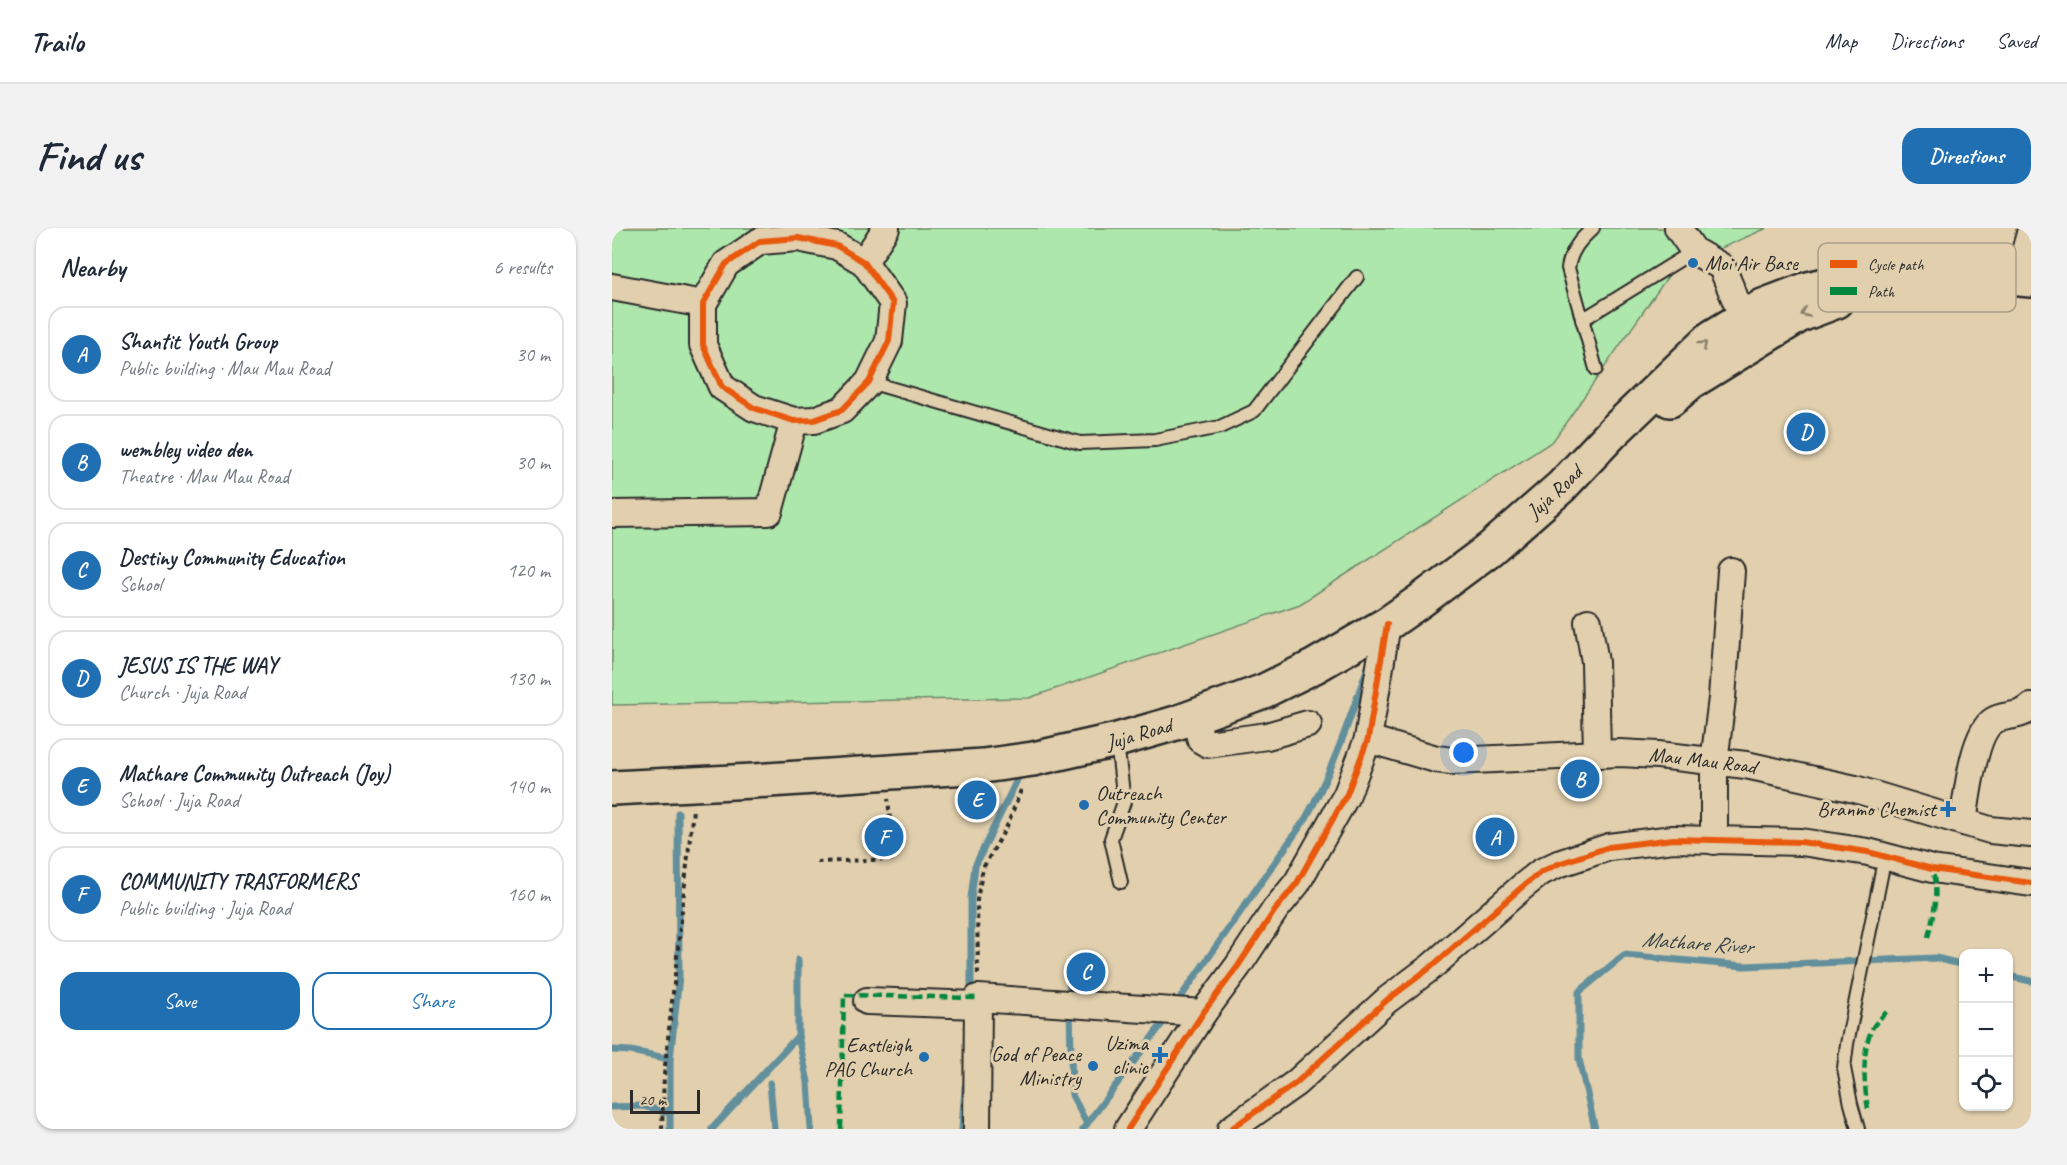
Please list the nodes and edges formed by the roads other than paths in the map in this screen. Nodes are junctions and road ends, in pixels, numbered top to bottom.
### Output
1 (886, 228) edge
2 (1593, 228) edge
3 (1678, 228) edge
4 (2031, 230) edge
5 (1694, 251) junction
6 (864, 262) junction
7 (1357, 277) dead end
8 (2024, 279) edge
9 (612, 287) edge
10 (1818, 287) edge
11 (703, 304) junction
12 (1818, 308) edge
13 (1743, 318) junction
14 (1582, 320) junction
15 (1596, 369) dead end
16 (868, 382) junction
17 (794, 421) junction
18 (1587, 460) junction
19 (612, 514) edge
20 (1731, 571) dead end
21 (1588, 622) dead end
22 (1387, 624) junction
23 (2031, 707) edge
24 (1194, 716) junction
25 (1308, 724) dead end
26 (1368, 739) junction
27 (1117, 740) junction
28 (1597, 753) junction
29 (1714, 762) junction
30 (612, 788) edge
31 (1963, 822) junction
32 (2031, 834) edge
33 (1714, 841) junction
34 (1886, 856) junction
35 (1121, 882) dead end
36 (2031, 883) edge
37 (867, 1001) dead end
38 (978, 1002) junction
39 (1203, 1013) junction
40 (977, 1129) edge
41 (1128, 1129) edge
42 (1231, 1129) edge
43 (1858, 1129) edge

1 - 6 street
2 - 14 lane
3 - 5 street
4 - 8 street
5 - 13 street
5 - 14 lane
6 - 11 street
6 - 16 street
7 - 16 lane
9 - 11 street
10 - 13 main road, Juja Road
11 - 17 street
12 -> 18 main road
18 -> 13 main road, Juja Road
14 - 15 lane
16 - 17 street
17 - 19 street
18 - 22 main road, Juja Road
20 - 29 street
21 - 28 street
22 - 24 main road, Juja Road
22 - 26 street
23 - 31 street
24 - 25 street
24 - 27 main road, Juja Road
26 - 28 street, Mau Mau Road
26 - 39 street
27 - 30 main road, Juja Road
27 - 35 lane
28 - 29 street, Mau Mau Road
29 - 31 street, Mau Mau Road
29 - 33 street
31 - 32 street, Mau Mau Road
33 - 34 street
33 - 42 street
34 - 36 street
34 - 43 lane
37 - 38 street
38 - 39 street
38 - 40 street
39 - 41 street

